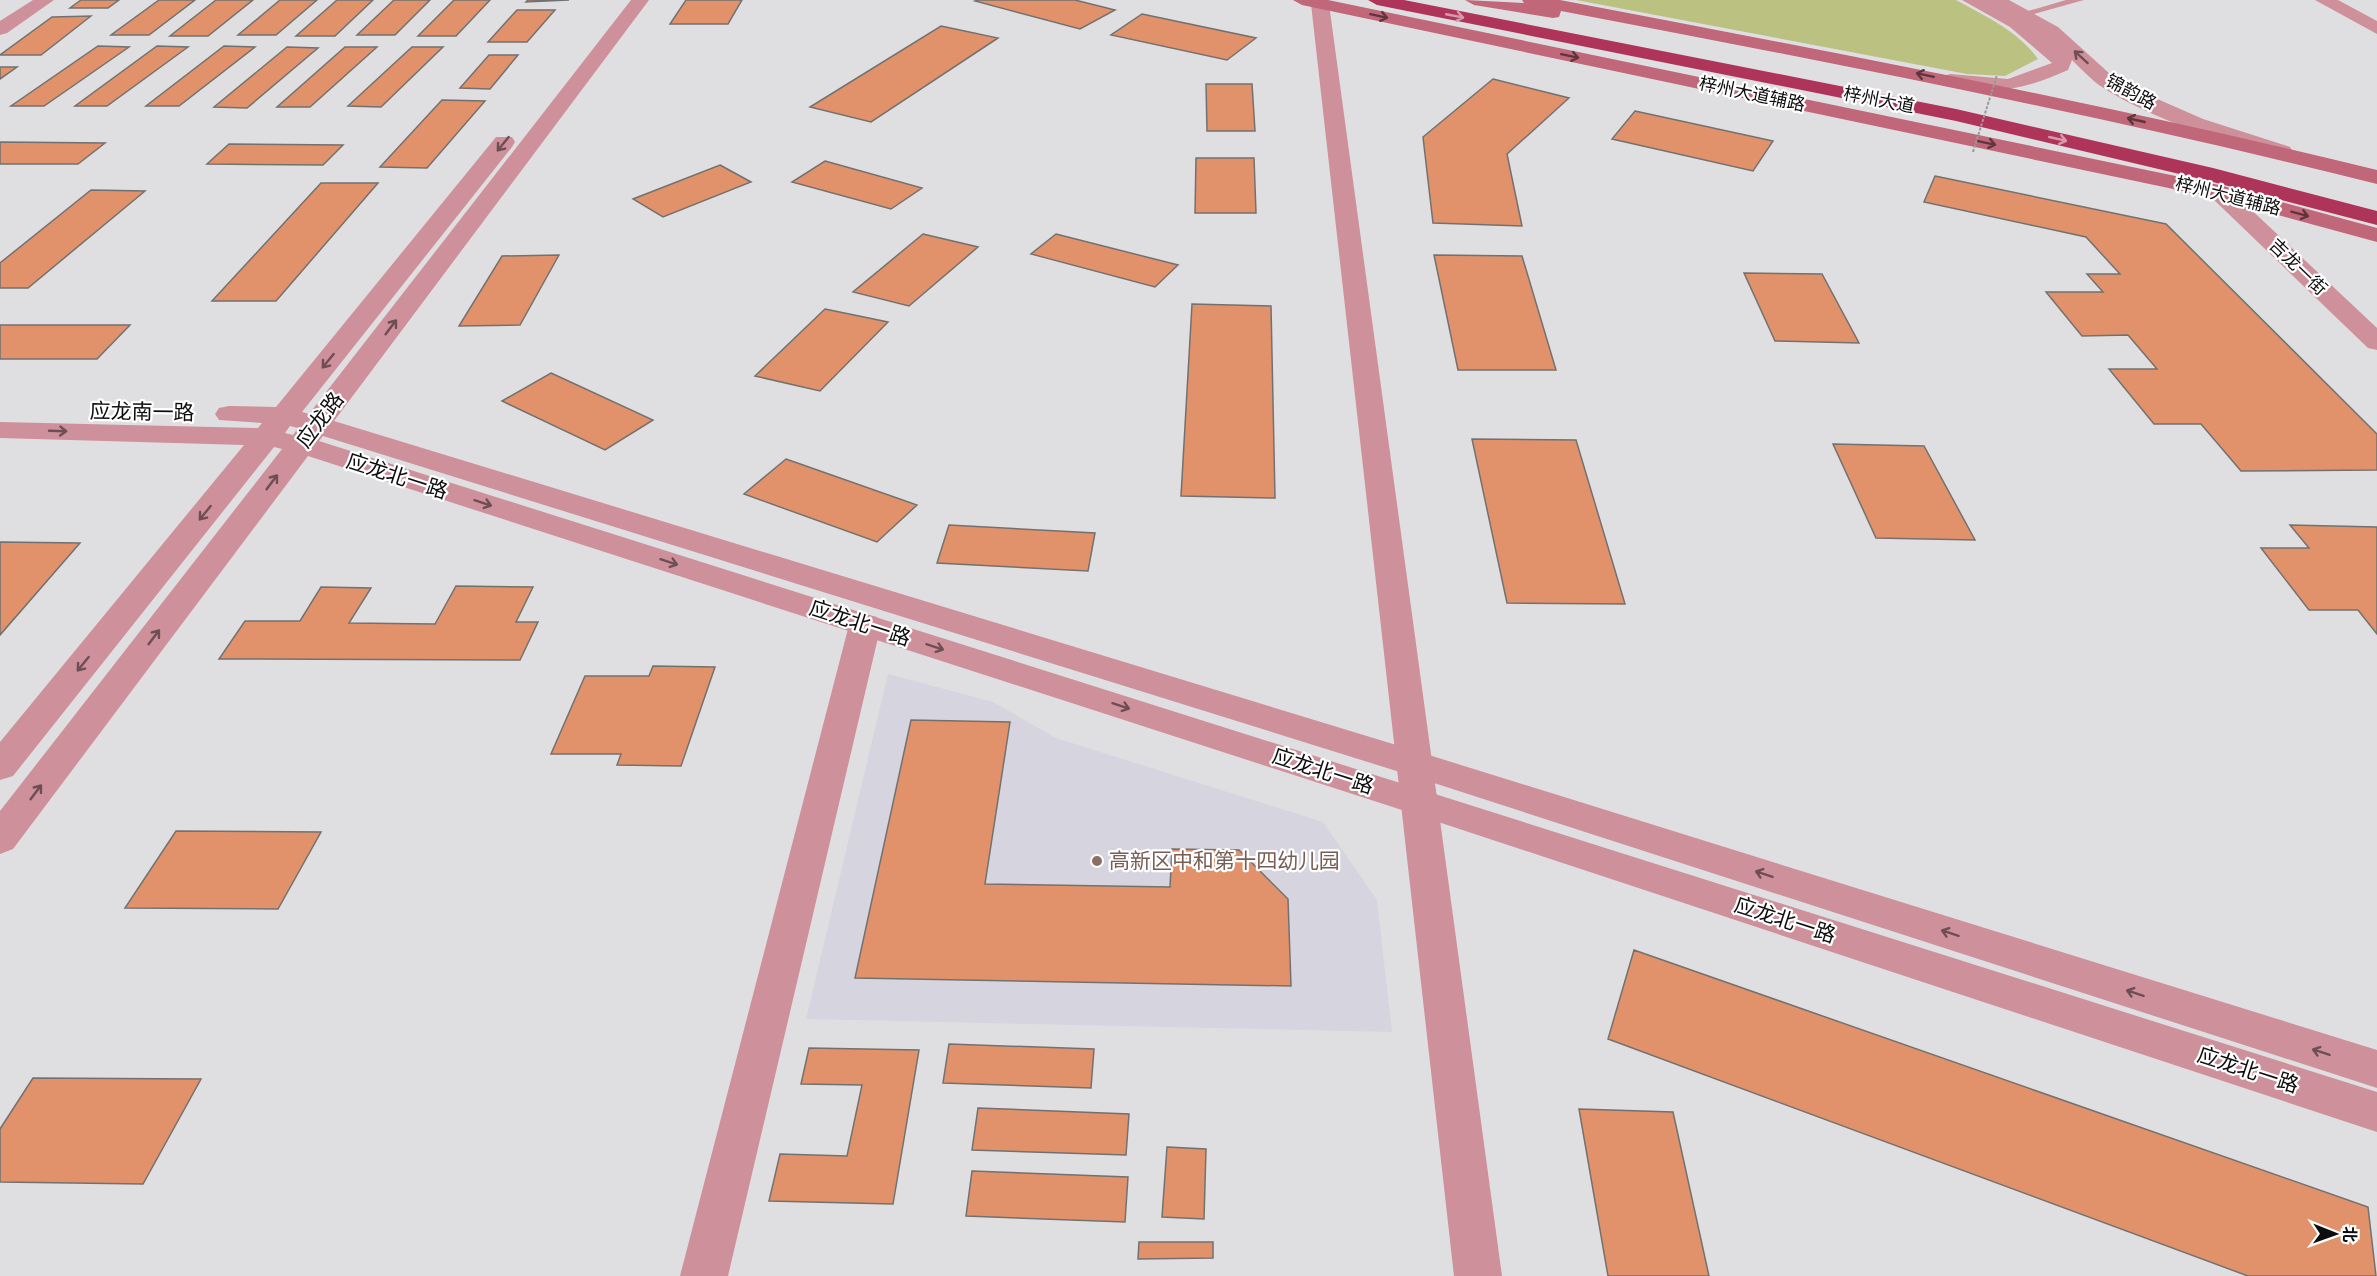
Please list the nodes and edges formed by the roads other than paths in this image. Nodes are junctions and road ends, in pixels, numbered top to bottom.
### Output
1 (45, 0) edge
2 (618, 0) edge
3 (640, 0) edge
4 (1377, 0) edge
5 (1461, 0) edge
6 (1474, 0) edge
7 (1531, 0) edge
8 (1971, 0) edge
9 (1996, 0) edge
10 (2079, 0) edge
11 (2324, 0) edge
12 (1311, 2) edge
13 (2023, 14) junction
14 (2377, 28) edge
15 (0, 29) edge
16 (1663, 57) junction
17 (1851, 60) junction
18 (1950, 80) junction
19 (1942, 134) junction
20 (2284, 153) junction
21 (2377, 177) edge
22 (2220, 192) junction
23 (2377, 198) edge
24 (2377, 218) edge
25 (2377, 235) edge
26 (2377, 342) edge
27 (0, 409) edge
28 (0, 430) edge
29 (292, 430) junction
30 (865, 625) junction
31 (1416, 764) junction
32 (0, 767) edge
33 (1418, 801) junction
34 (0, 839) edge
35 (2377, 1069) edge
36 (2377, 1112) edge
37 (704, 1276) edge
38 (1478, 1276) edge

1 - 15 street
2 -> 29 street, 应龙路
29 -> 3 street, 应龙路
4 -> 16 highway, 梓州大道
5 - 23 highway, 梓州大道
6 - 17 main road
7 - 17 main road
8 - 18 street
9 - 13 street, 锦韵路
10 - 13 lane
11 - 14 street
12 -> 19 main road, 梓州大道辅路
12 - 31 street
20 -> 13 street, 锦韵路
16 - 19 main road
16 -> 24 highway, 梓州大道
18 -> 17 main road
20 -> 18 main road
19 -> 22 main road, 梓州大道辅路
20 - 21 main road
22 -> 25 main road, 梓州大道辅路
22 - 26 street, 吉龙一街
27 - 29 street, 应龙南一路
28 -> 29 street, 应龙南一路
29 -> 30 street, 应龙北一路
29 - 31 street, 应龙北一路
29 -> 32 street, 应龙路
34 -> 29 street, 应龙路
30 -> 33 street, 应龙北一路
30 - 37 street
31 - 33 street
35 -> 31 street, 应龙北一路
33 - 36 street, 应龙北一路
33 - 38 street

